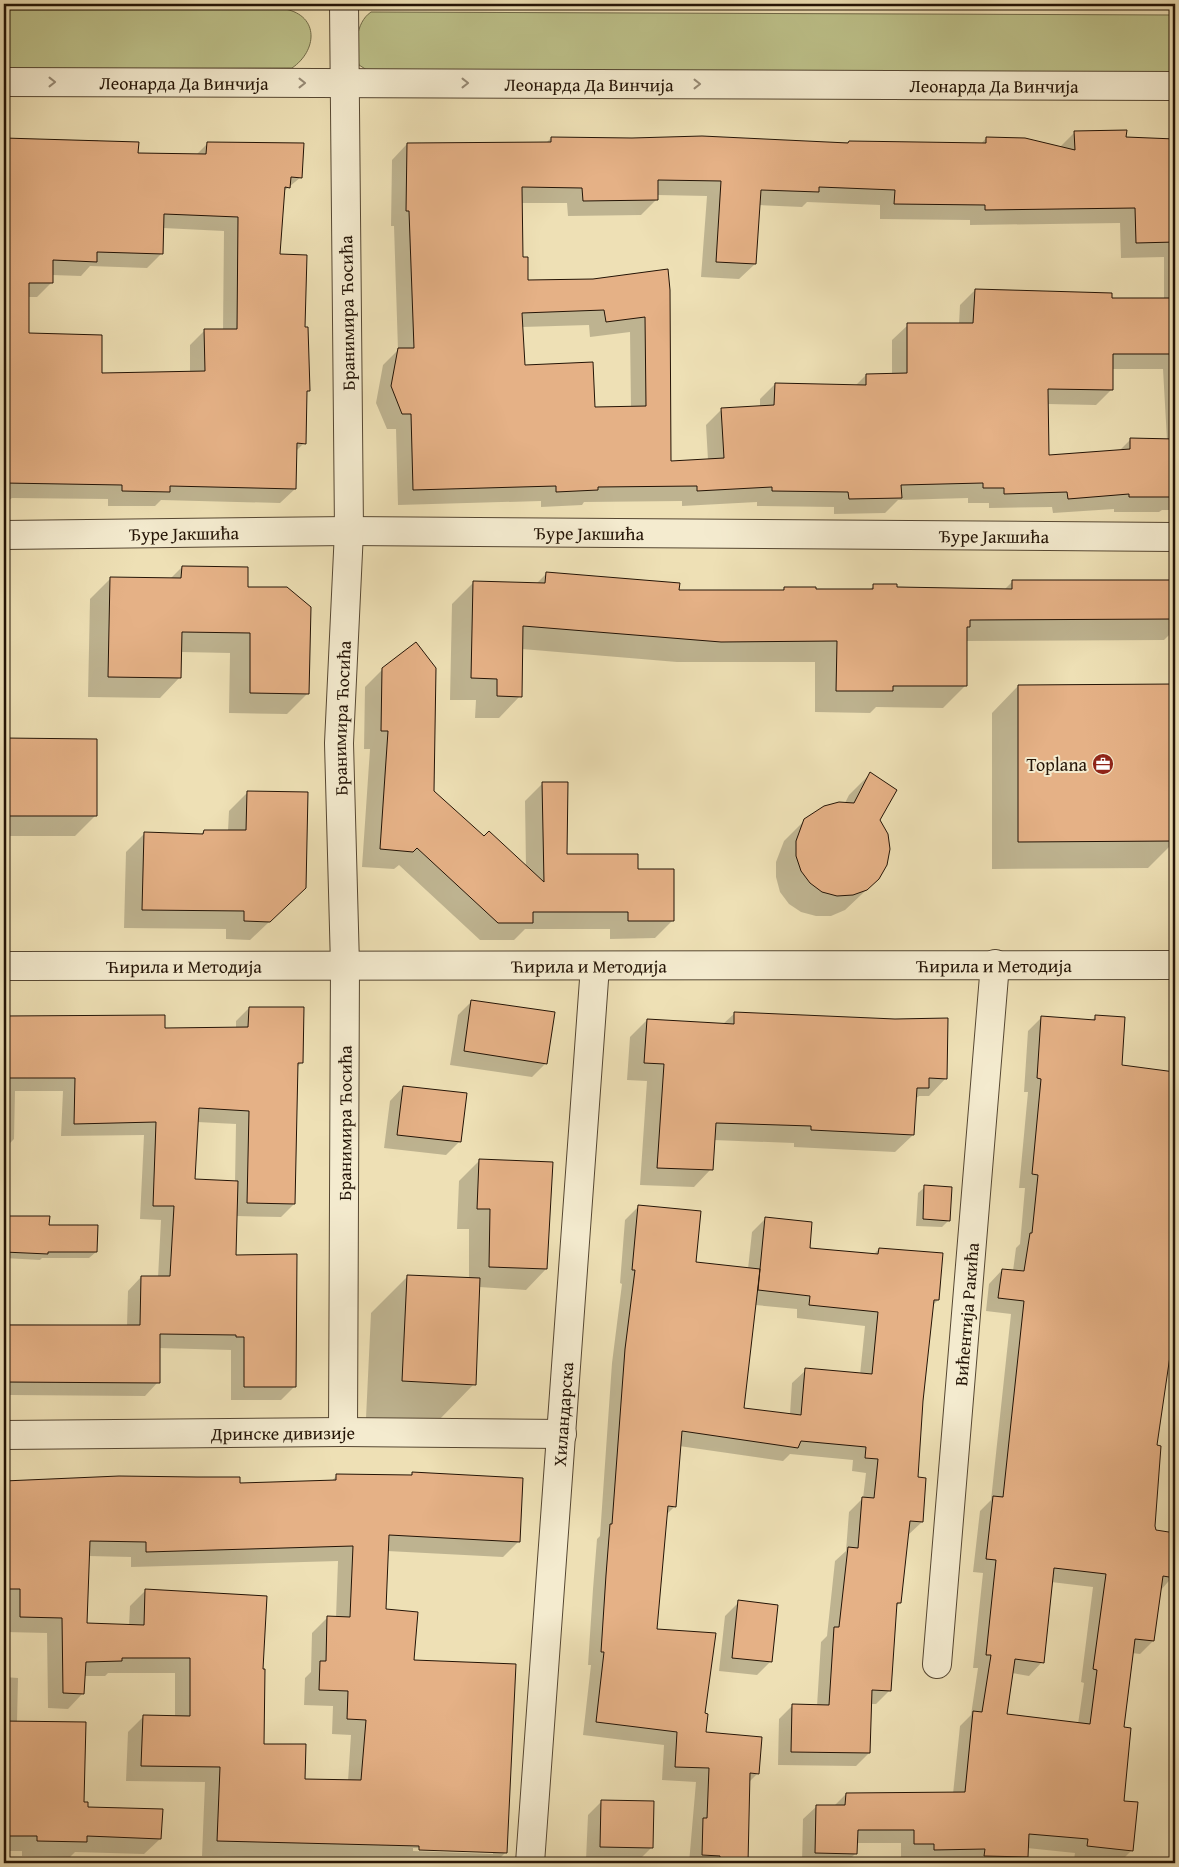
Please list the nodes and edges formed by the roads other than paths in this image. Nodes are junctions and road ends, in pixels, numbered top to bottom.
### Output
1 (344, 4) edge
2 (4, 82) edge
3 (345, 83) junction
4 (1175, 86) edge
5 (349, 531) junction
6 (4, 535) edge
7 (1175, 537) edge
8 (995, 964) junction
9 (4, 966) edge
10 (345, 966) junction
11 (595, 966) junction
12 (1175, 966) edge
13 (343, 1432) junction
14 (562, 1434) junction
15 (4, 1435) edge
16 (937, 1664) dead end
17 (530, 1863) edge

1 - 3 street, Бранимира Ћосића
2 -> 3 street, Леонарда Да Винчија
3 -> 4 street, Леонарда Да Винчија
3 - 5 street, Бранимира Ћосића
5 - 6 street, Ђуре Јакшића
5 - 7 street, Ђуре Јакшића
5 - 10 street, Бранимира Ћосића
8 - 11 street, Ћирила и Методија
8 - 12 street, Ћирила и Методија
8 - 16 street, Вићентија Ракића
9 - 10 street, Ћирила и Методија
10 - 11 street, Ћирила и Методија
10 - 13 street, Бранимира Ћосића
11 - 14 street, Хиландарска
13 - 14 street, Дринске дивизије
13 - 15 street, Дринске дивизије
14 - 17 street, Хиландарска

